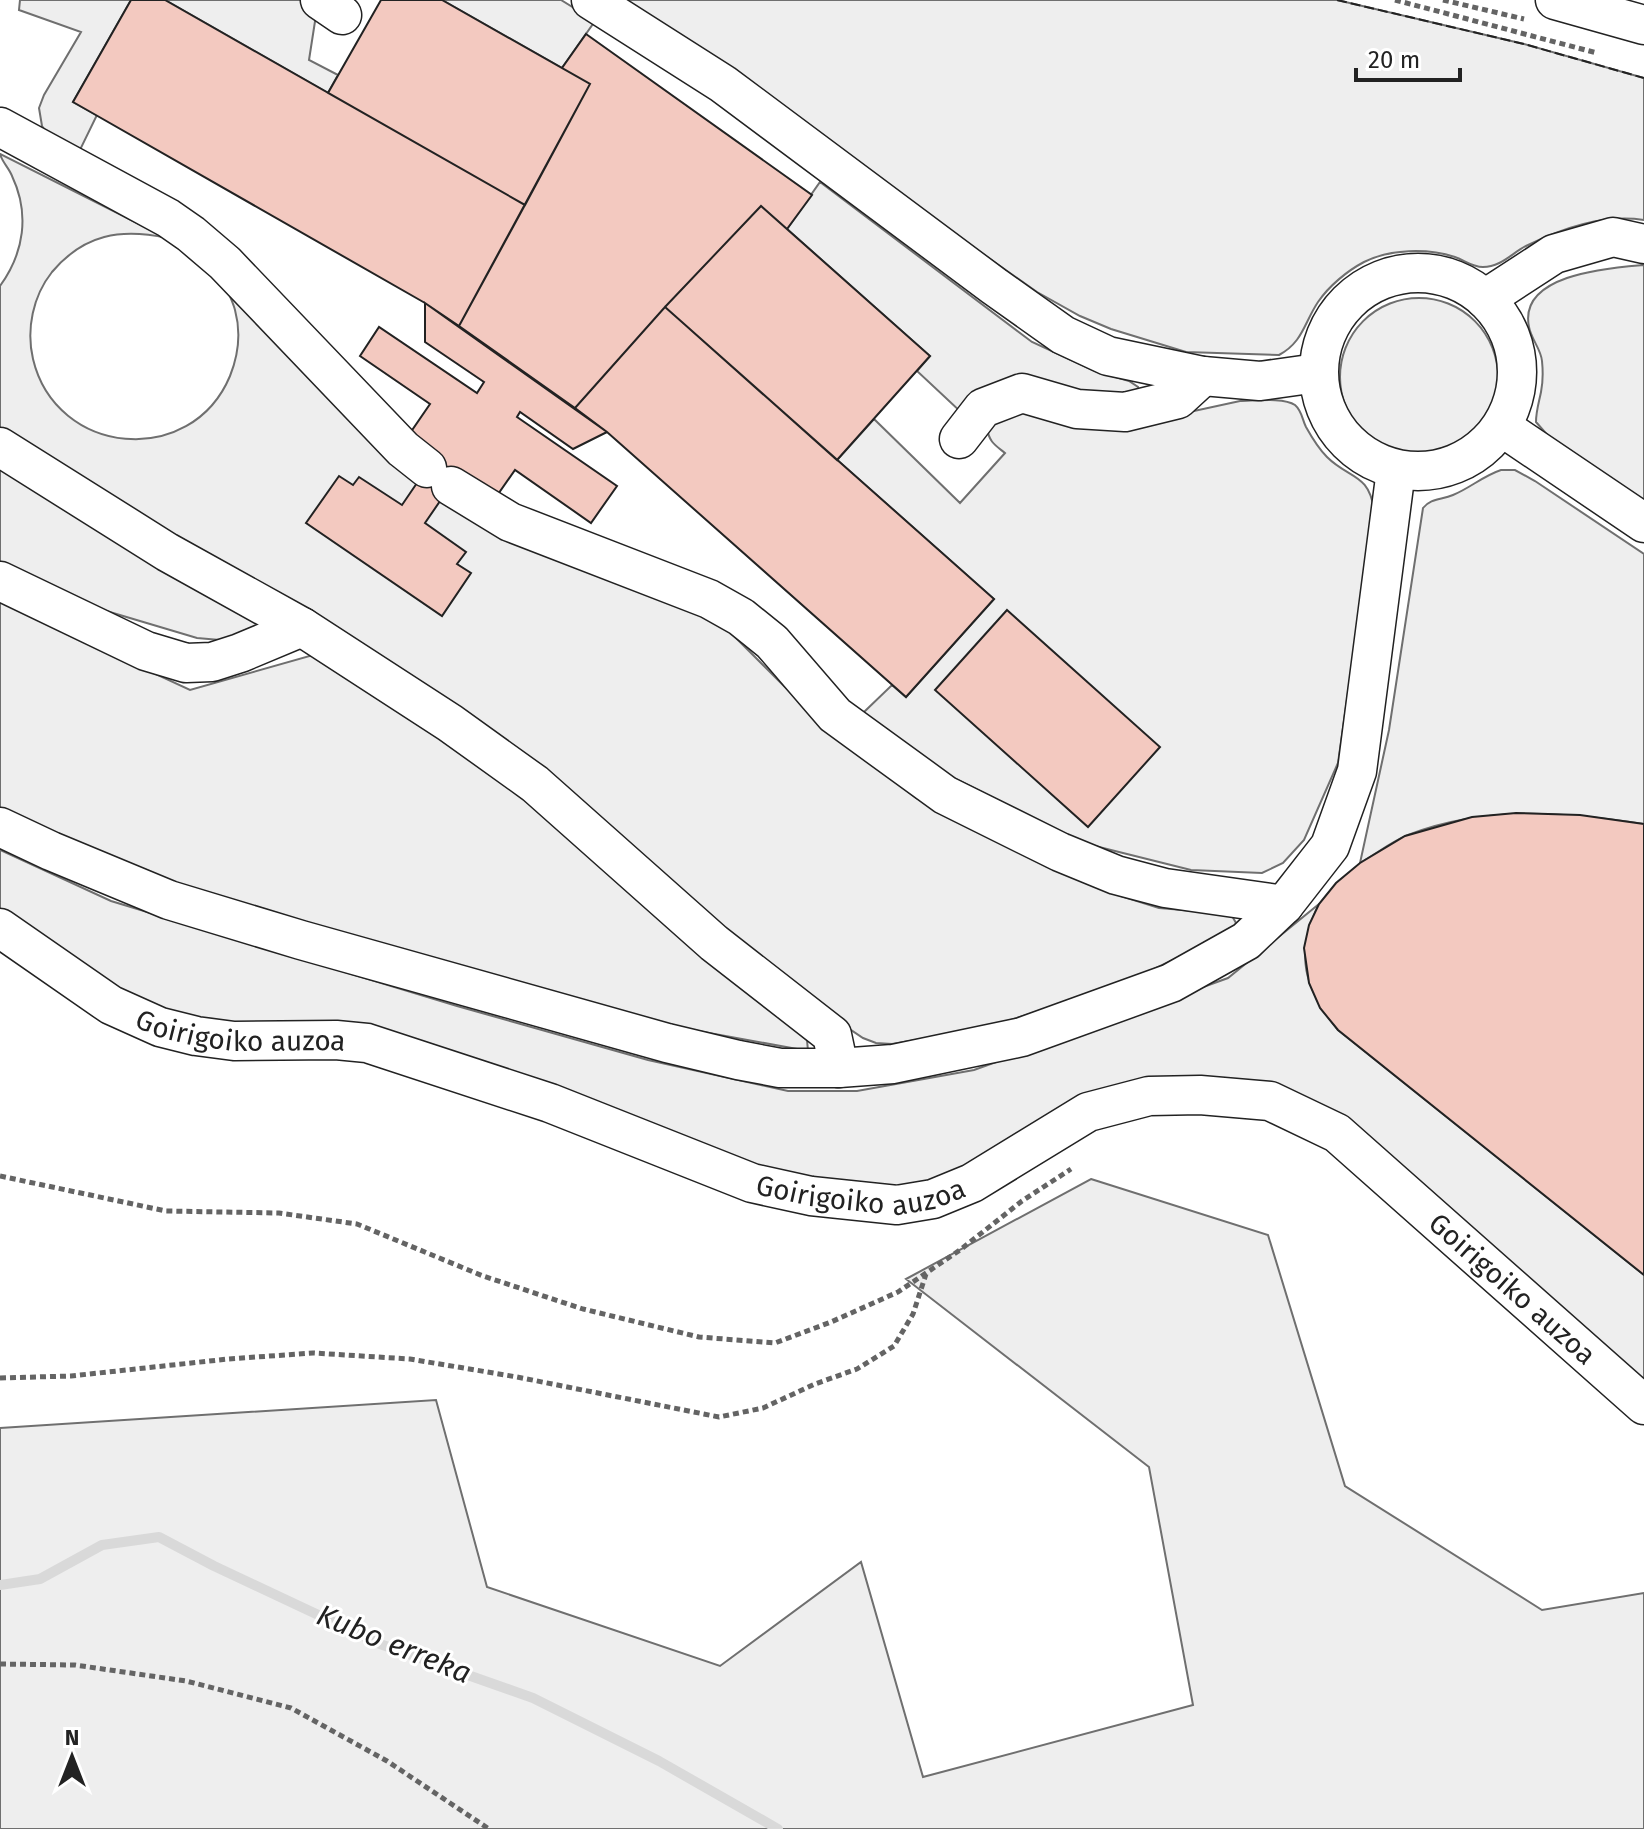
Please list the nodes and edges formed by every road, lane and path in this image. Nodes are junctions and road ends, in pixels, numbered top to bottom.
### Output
1 (591, 0) edge
2 (1395, 0) edge
3 (1555, 0) edge
4 (1644, 25) edge
5 (1600, 54) dead end
6 (0, 127) edge
7 (1644, 244) edge
8 (1485, 299) junction
9 (1317, 373) junction
10 (1203, 376) junction
11 (1502, 427) junction
12 (959, 439) dead end
13 (0, 447) edge
14 (1396, 470) junction
15 (1644, 523) edge
16 (0, 581) edge
17 (302, 627) junction
18 (0, 827) edge
19 (1284, 905) junction
20 (0, 928) edge
21 (839, 1068) junction
22 (1073, 1167) dead end
23 (0, 1176) edge
24 (926, 1274) junction
25 (0, 1378) edge
26 (1644, 1405) edge
27 (0, 1664) edge
28 (489, 1829) edge

1 - 10 street
2 - 5 path
3 - 4 street
6 - 19 street
7 - 8 street
8 - 9 street
8 - 11 street
9 - 10 street
9 - 14 street
10 - 12 street
11 - 14 street
11 - 15 street
13 - 17 street
14 - 19 street
16 - 17 street
17 - 21 street
18 - 21 street
19 - 21 street
20 - 26 street, Goirigoiko auzoa
22 - 24 path
23 - 24 path
24 - 25 path
27 - 28 path

